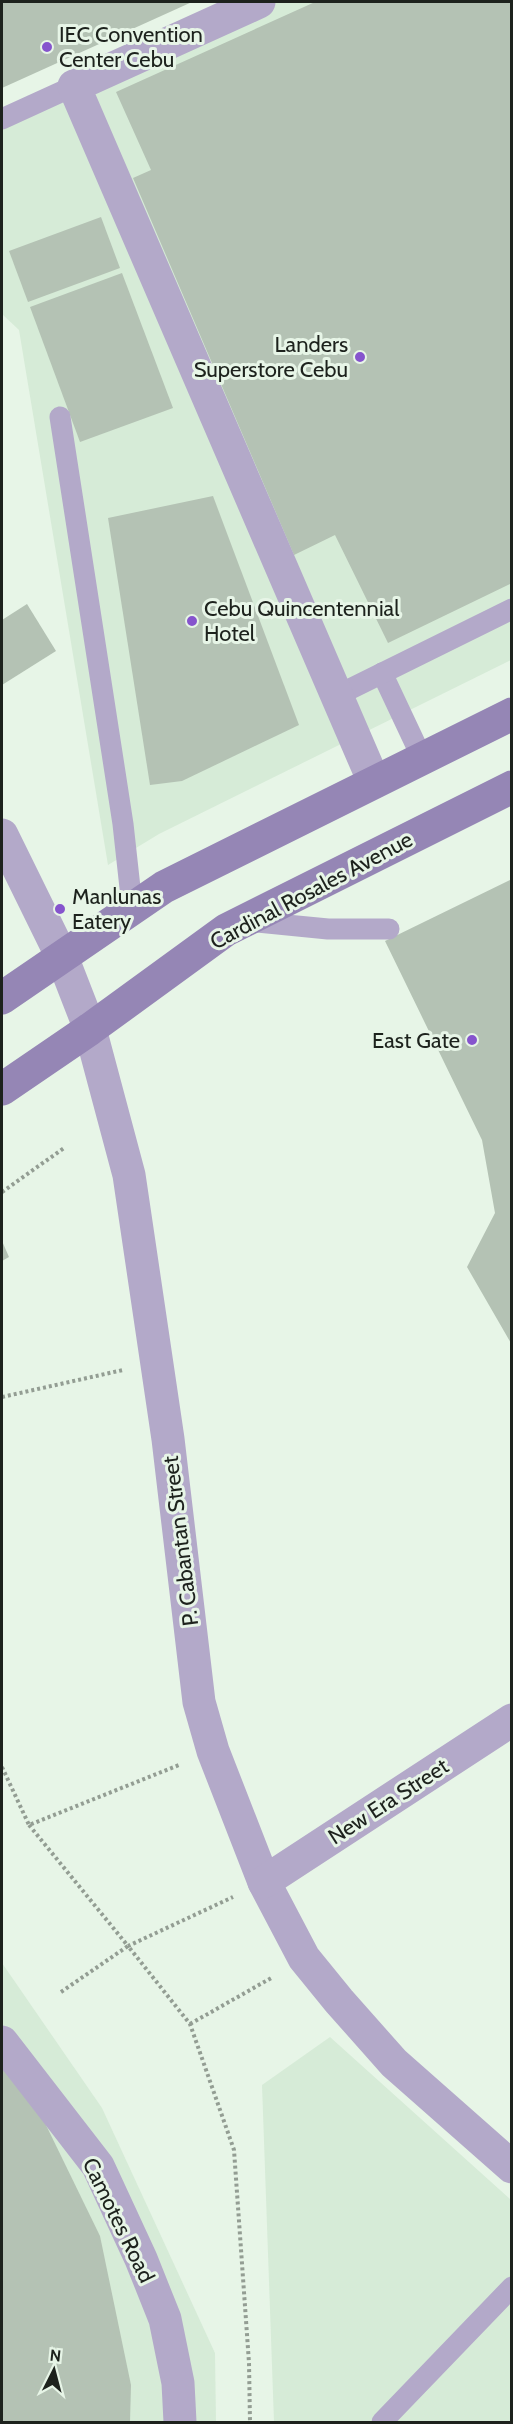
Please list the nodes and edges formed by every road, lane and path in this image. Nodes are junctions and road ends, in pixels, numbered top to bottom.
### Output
1 (259, 2) edge
2 (74, 86) junction
3 (2, 119) edge
4 (60, 417) dead end
5 (512, 609) edge
6 (382, 674) junction
7 (336, 696) junction
8 (512, 714) edge
9 (422, 758) junction
10 (374, 782) junction
11 (512, 787) edge
12 (2, 835) edge
13 (132, 906) junction
14 (244, 921) junction
15 (389, 930) dead end
16 (62, 957) junction
17 (2, 998) edge
18 (90, 1029) junction
19 (2, 1089) edge
20 (64, 1148) dead end
21 (2, 1192) edge
22 (156, 1362) junction
23 (2, 1397) edge
24 (512, 1720) edge
25 (213, 1751) junction
26 (2, 1767) edge
27 (29, 1825) junction
28 (264, 1882) junction
29 (128, 1946) junction
30 (304, 1958) junction
31 (61, 1992) dead end
32 (190, 2025) junction
33 (2, 2042) edge
34 (512, 2168) edge
35 (512, 2287) edge
36 (180, 2422) edge
37 (250, 2422) edge
38 (382, 2422) edge

1 - 2 street
2 - 3 lane
2 - 7 street
4 - 13 lane
5 - 6 lane
6 - 7 lane
6 - 9 lane
7 - 10 street
8 - 9 main road
9 - 10 main road
10 - 13 main road
11 - 14 main road, Cardinal Rosales Avenue
12 - 16 street, P. Cabantan Street
13 - 16 main road
14 - 15 lane
14 - 18 main road, Cardinal Rosales Avenue
16 - 17 main road
16 - 18 street, P. Cabantan Street
18 - 19 main road, Cardinal Rosales Avenue
18 - 22 street, P. Cabantan Street
20 - 21 path
22 - 23 path
22 - 25 street, P. Cabantan Street
24 - 28 street, New Era Street
25 - 27 path
25 - 28 street, P. Cabantan Street
26 - 27 path
27 - 29 path
28 - 29 path
28 - 30 street, P. Cabantan Street
29 - 31 path
29 - 32 path
30 - 32 path
30 - 34 street, P. Cabantan Street
32 - 37 path
33 - 36 street, Camotes Road
35 - 38 lane

